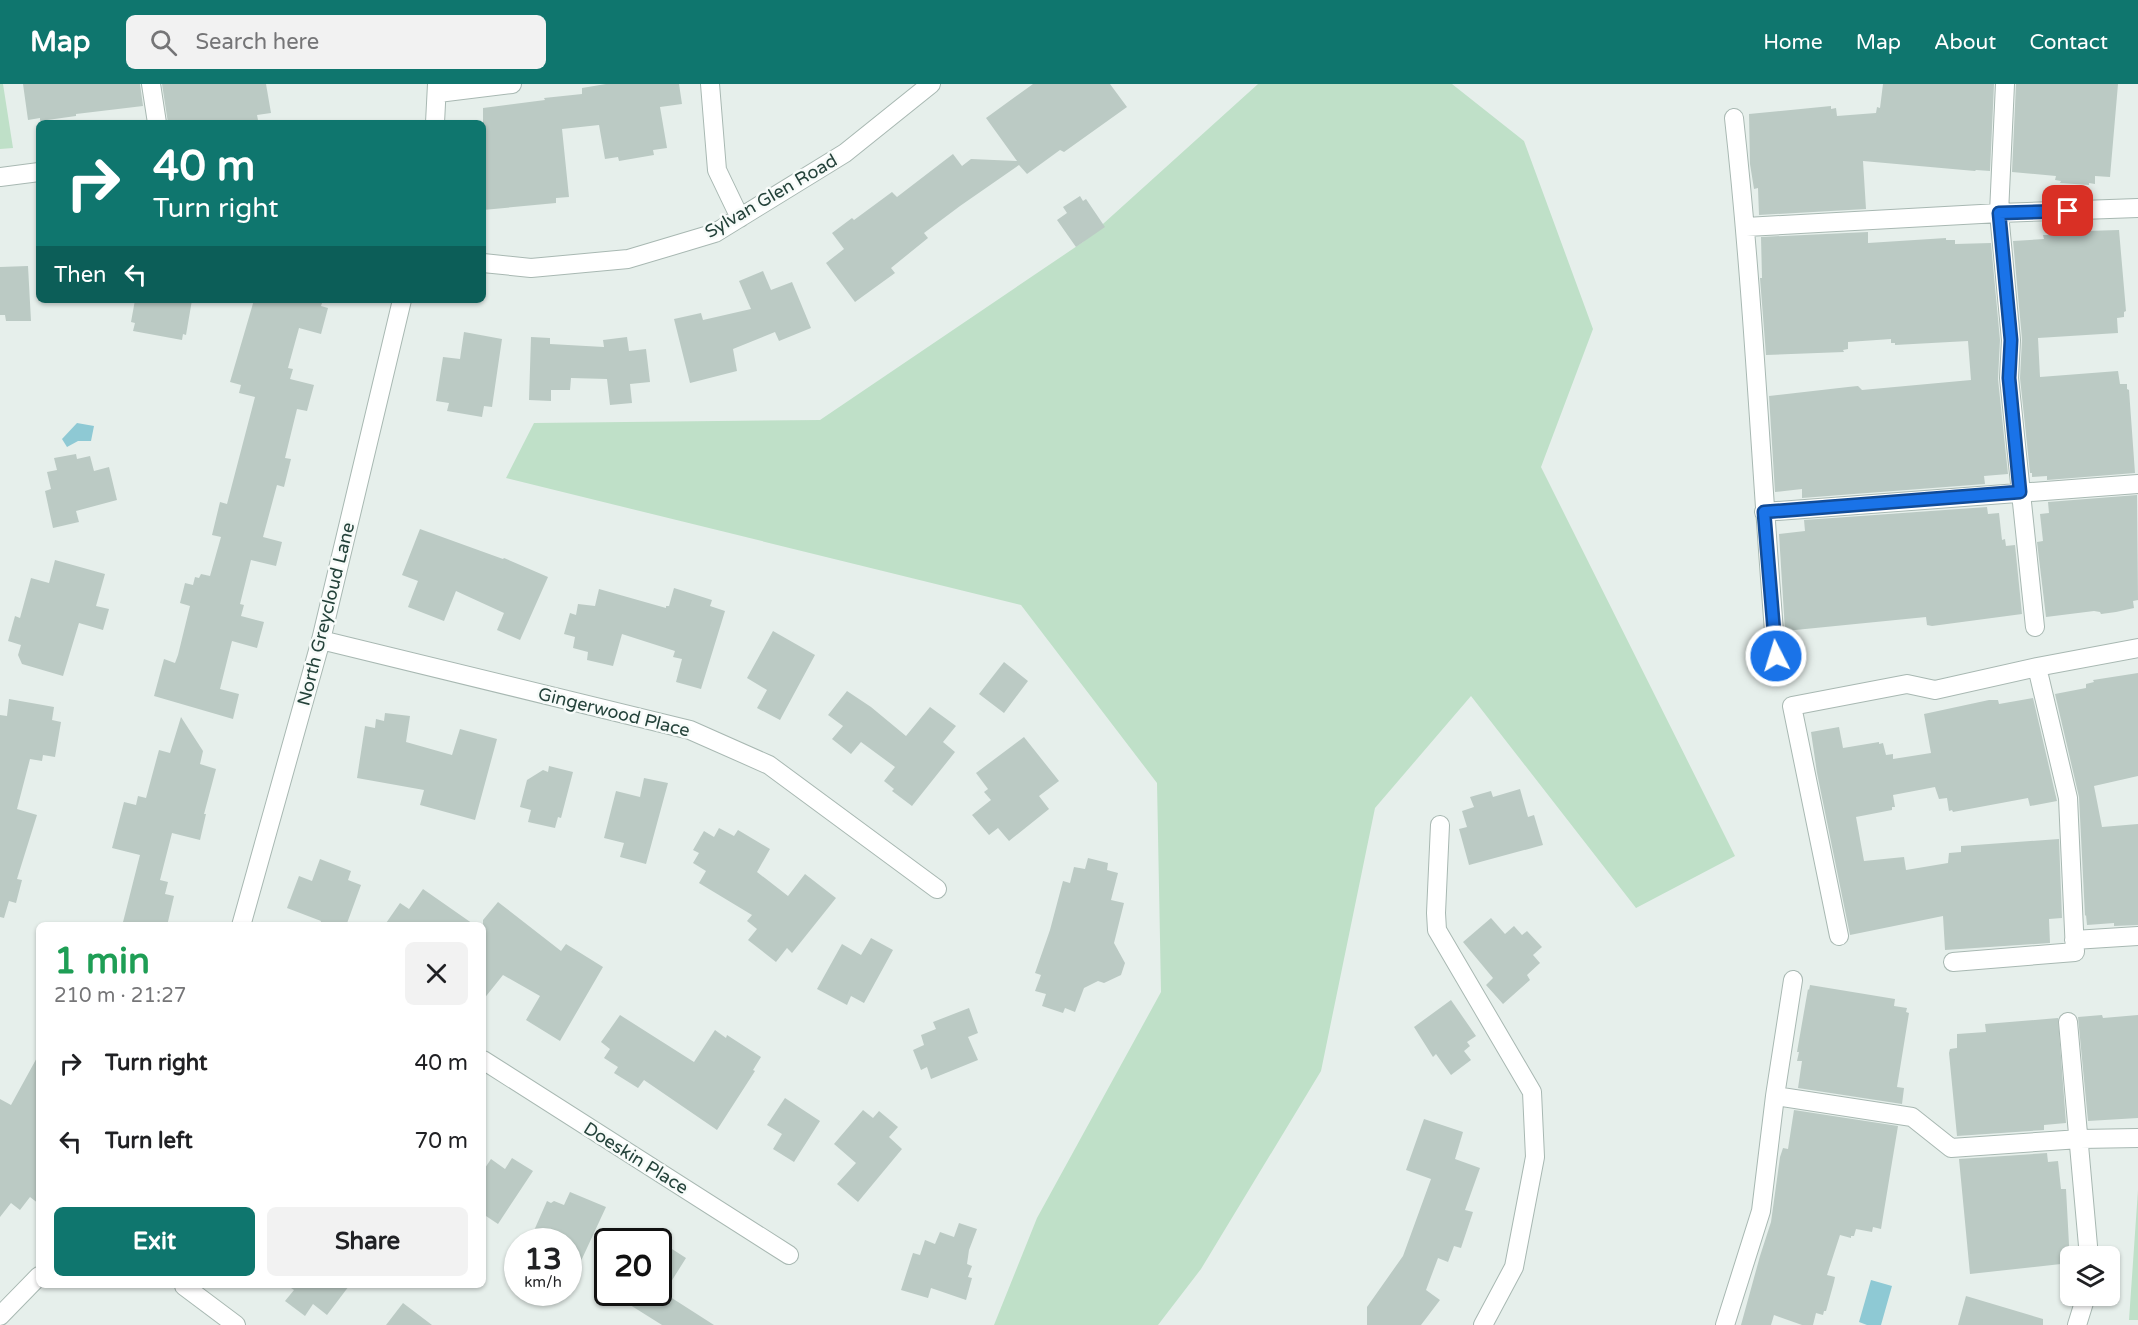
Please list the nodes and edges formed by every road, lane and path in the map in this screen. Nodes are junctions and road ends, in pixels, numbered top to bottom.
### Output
1 (151, 84) edge
2 (512, 84) edge
3 (710, 84) edge
4 (931, 84) edge
5 (2005, 84) edge
6 (437, 89) edge
7 (1734, 118) dead end
8 (157, 120) edge
9 (435, 120) edge
10 (36, 172) edge
11 (0, 177) edge
12 (2138, 208) edge
13 (1999, 213) junction
14 (740, 218) junction
15 (1746, 228) junction
16 (486, 263) edge
17 (401, 303) edge
18 (2138, 484) edge
19 (2020, 492) junction
20 (1764, 512) junction
21 (2035, 627) dead end
22 (321, 640) junction
23 (2138, 648) edge
24 (1776, 656) dead end
25 (2037, 667) junction
26 (1440, 825) dead end
27 (937, 889) dead end
28 (242, 922) edge
29 (1839, 936) dead end
30 (2138, 936) edge
31 (2074, 940) junction
32 (1953, 962) dead end
33 (1794, 980) dead end
34 (2068, 1022) dead end
35 (486, 1062) edge
36 (1775, 1096) junction
37 (2138, 1138) edge
38 (2080, 1139) junction
39 (2088, 1246) edge
40 (789, 1255) dead end
41 (36, 1279) edge
42 (186, 1288) edge
43 (2083, 1306) edge
44 (0, 1316) edge
45 (236, 1325) edge
46 (1483, 1325) edge
47 (1725, 1325) edge
48 (2077, 1325) edge

1 - 8 street
2 - 6 street
3 - 14 street
4 - 14 street, Sylvan Glen Road
5 - 13 street
6 - 9 street
7 - 15 street
10 - 11 street
12 - 13 street
13 - 15 street
13 - 19 street
14 - 16 street, Sylvan Glen Road
15 - 20 street
17 - 22 street, North Greycloud Lane
18 - 19 street
19 - 20 street
19 - 21 street
20 - 24 street
22 - 27 street, Gingerwood Place
22 - 28 street, North Greycloud Lane
23 - 25 street
25 - 29 street
25 - 31 street
26 - 46 street
30 - 31 street
31 - 32 street
33 - 36 street
34 - 38 street
35 - 40 street, Doeskin Place
36 - 38 street
36 - 47 street
37 - 38 street
38 - 39 street
41 - 44 street
42 - 45 street
43 - 48 street

